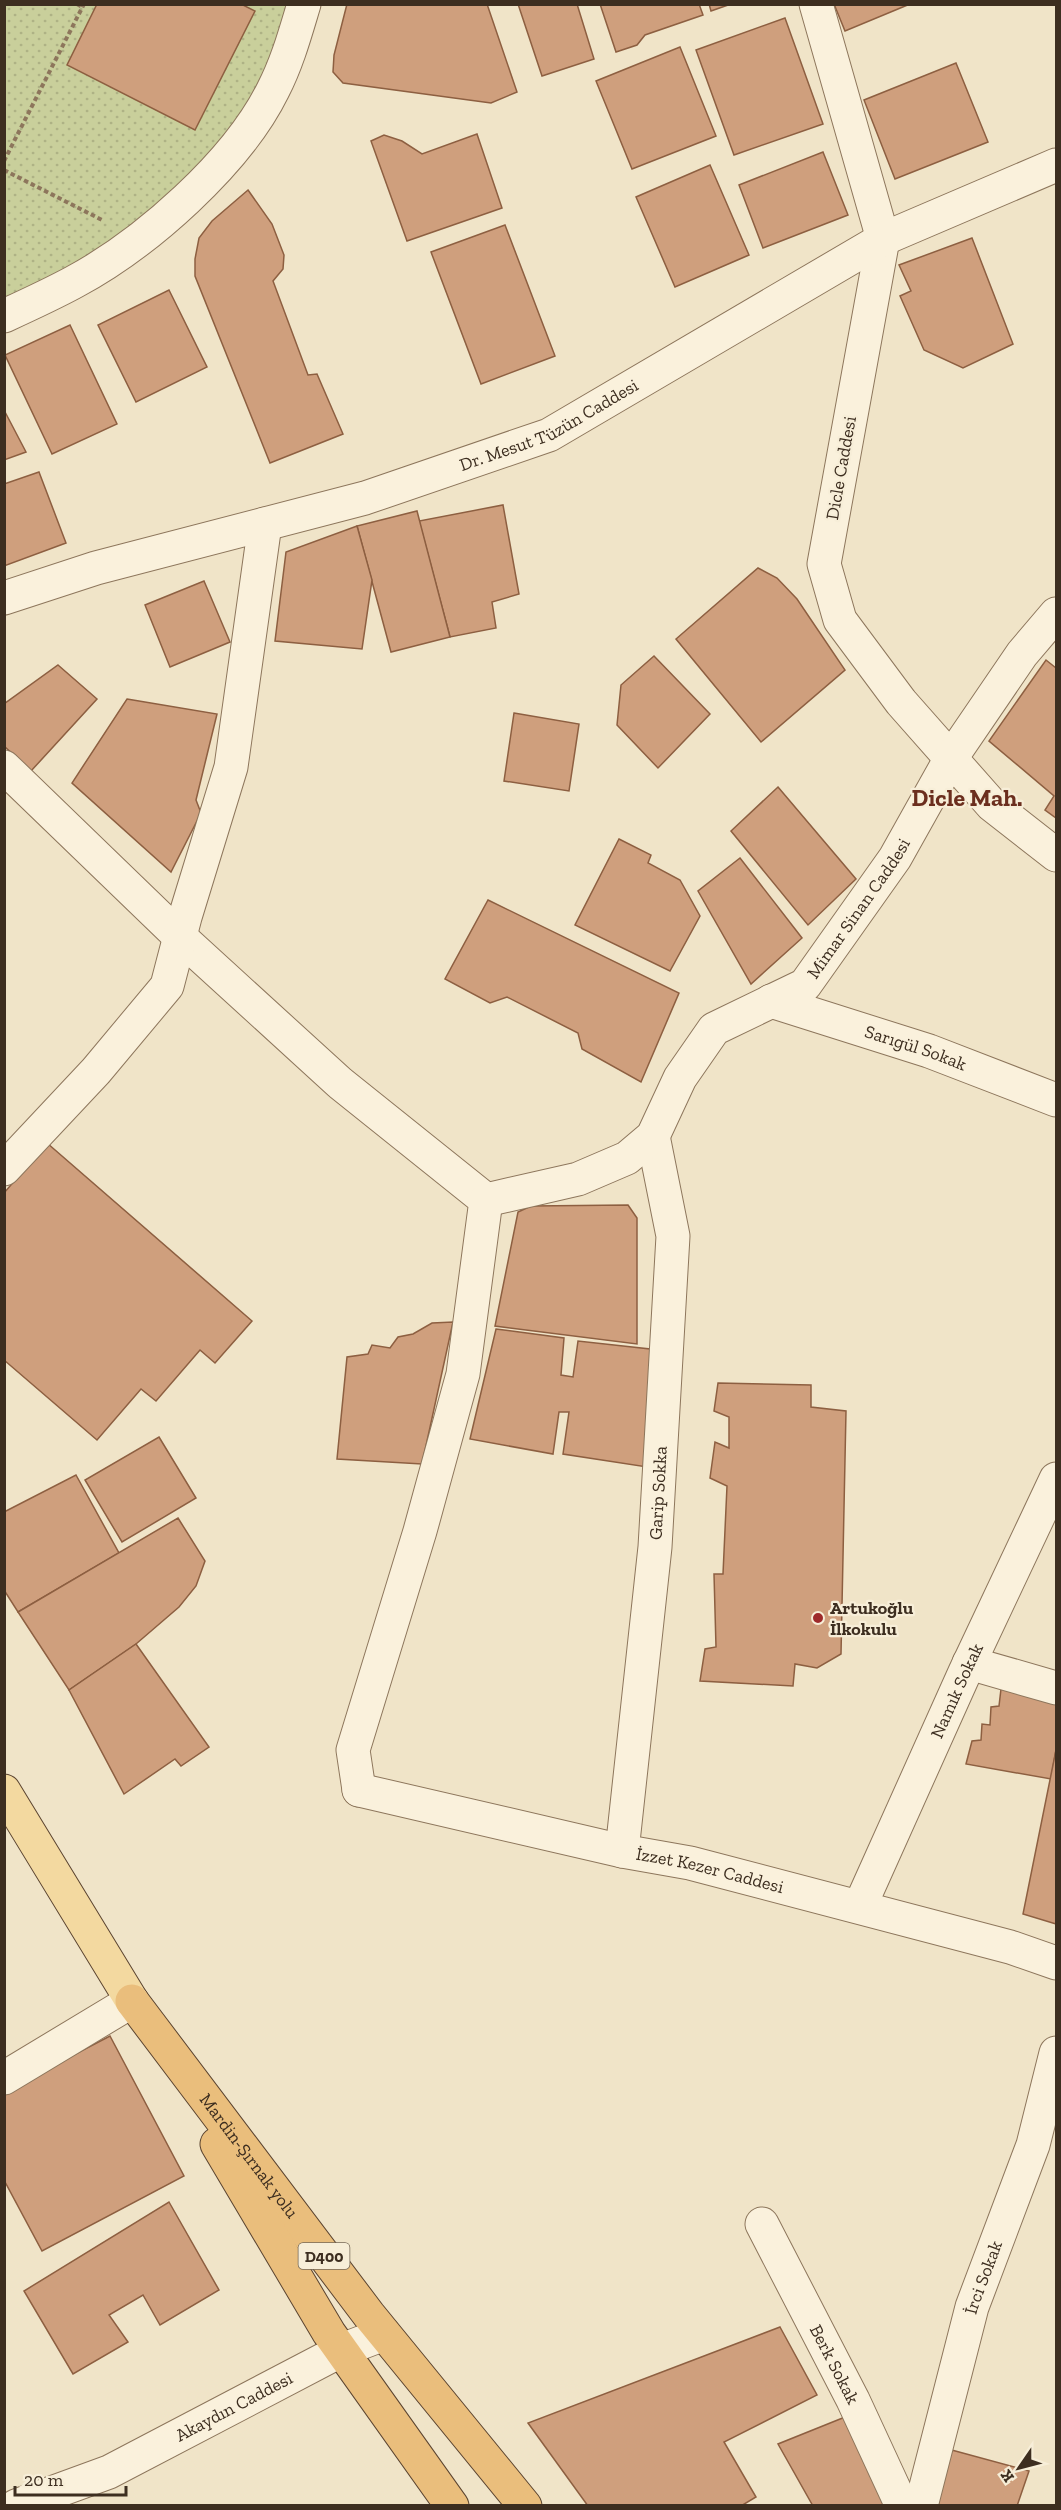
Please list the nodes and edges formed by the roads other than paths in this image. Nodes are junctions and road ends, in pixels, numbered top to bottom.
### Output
1 (304, 4) edge
2 (816, 4) edge
3 (1056, 165) edge
4 (883, 239) junction
5 (4, 316) edge
6 (265, 524) junction
7 (4, 598) edge
8 (1056, 614) edge
9 (951, 758) junction
10 (4, 767) edge
11 (1056, 855) edge
12 (180, 937) junction
13 (771, 1001) junction
14 (1056, 1100) edge
15 (652, 1136) junction
16 (4, 1170) edge
17 (486, 1200) junction
18 (1056, 1479) edge
19 (969, 1663) junction
20 (1056, 1688) edge
21 (4, 1791) edge
22 (622, 1851) junction
23 (860, 1906) junction
24 (1056, 1963) edge
25 (132, 2001) junction
26 (1056, 2053) edge
27 (4, 2078) edge
28 (762, 2224) dead end
29 (384, 2334) junction
30 (342, 2350) junction
31 (16, 2505) edge
32 (452, 2505) edge
33 (525, 2505) edge
34 (902, 2505) edge
35 (921, 2505) edge

1 - 5 street
2 - 4 street, Dicle Caddesi
3 - 4 street, Dr. Mesut Tüzün Caddesi
4 - 6 street, Dr. Mesut Tüzün Caddesi
4 - 9 street, Dicle Caddesi
6 - 7 street, Dr. Mesut Tüzün Caddesi
6 - 12 street
8 - 9 street, Mimar Sinan Caddesi
9 - 11 street, Dicle Caddesi
9 - 13 street, Mimar Sinan Caddesi
10 - 12 street
12 - 16 street
12 - 17 street
13 - 14 street, Sarıgül Sokak
13 - 15 street, Mimar Sinan Caddesi
15 - 17 street, Mimar Sinan Caddesi
15 - 22 street, Garip Sokka
17 - 22 street, İzzet Kezer Caddesi
18 - 19 street, Namık Sokak
19 - 20 street
19 - 23 street, Namık Sokak
21 - 25 main road, Mardin-Şırnak yolu / D400
22 - 23 street, İzzet Kezer Caddesi
23 - 24 street, İzzet Kezer Caddesi
25 - 27 street
25 - 29 highway, Mardin-Şırnak yolu / D400
25 - 30 highway, Mardin-Şırnak yolu / D400
26 - 35 street, İrci Sokak
28 - 34 street, Berk Sokak
29 - 30 street, Akaydın Caddesi
29 - 33 highway, Mardin-Şırnak yolu / D400
30 - 31 street, Akaydın Caddesi
30 - 32 highway, Mardin-Şırnak yolu / D400

